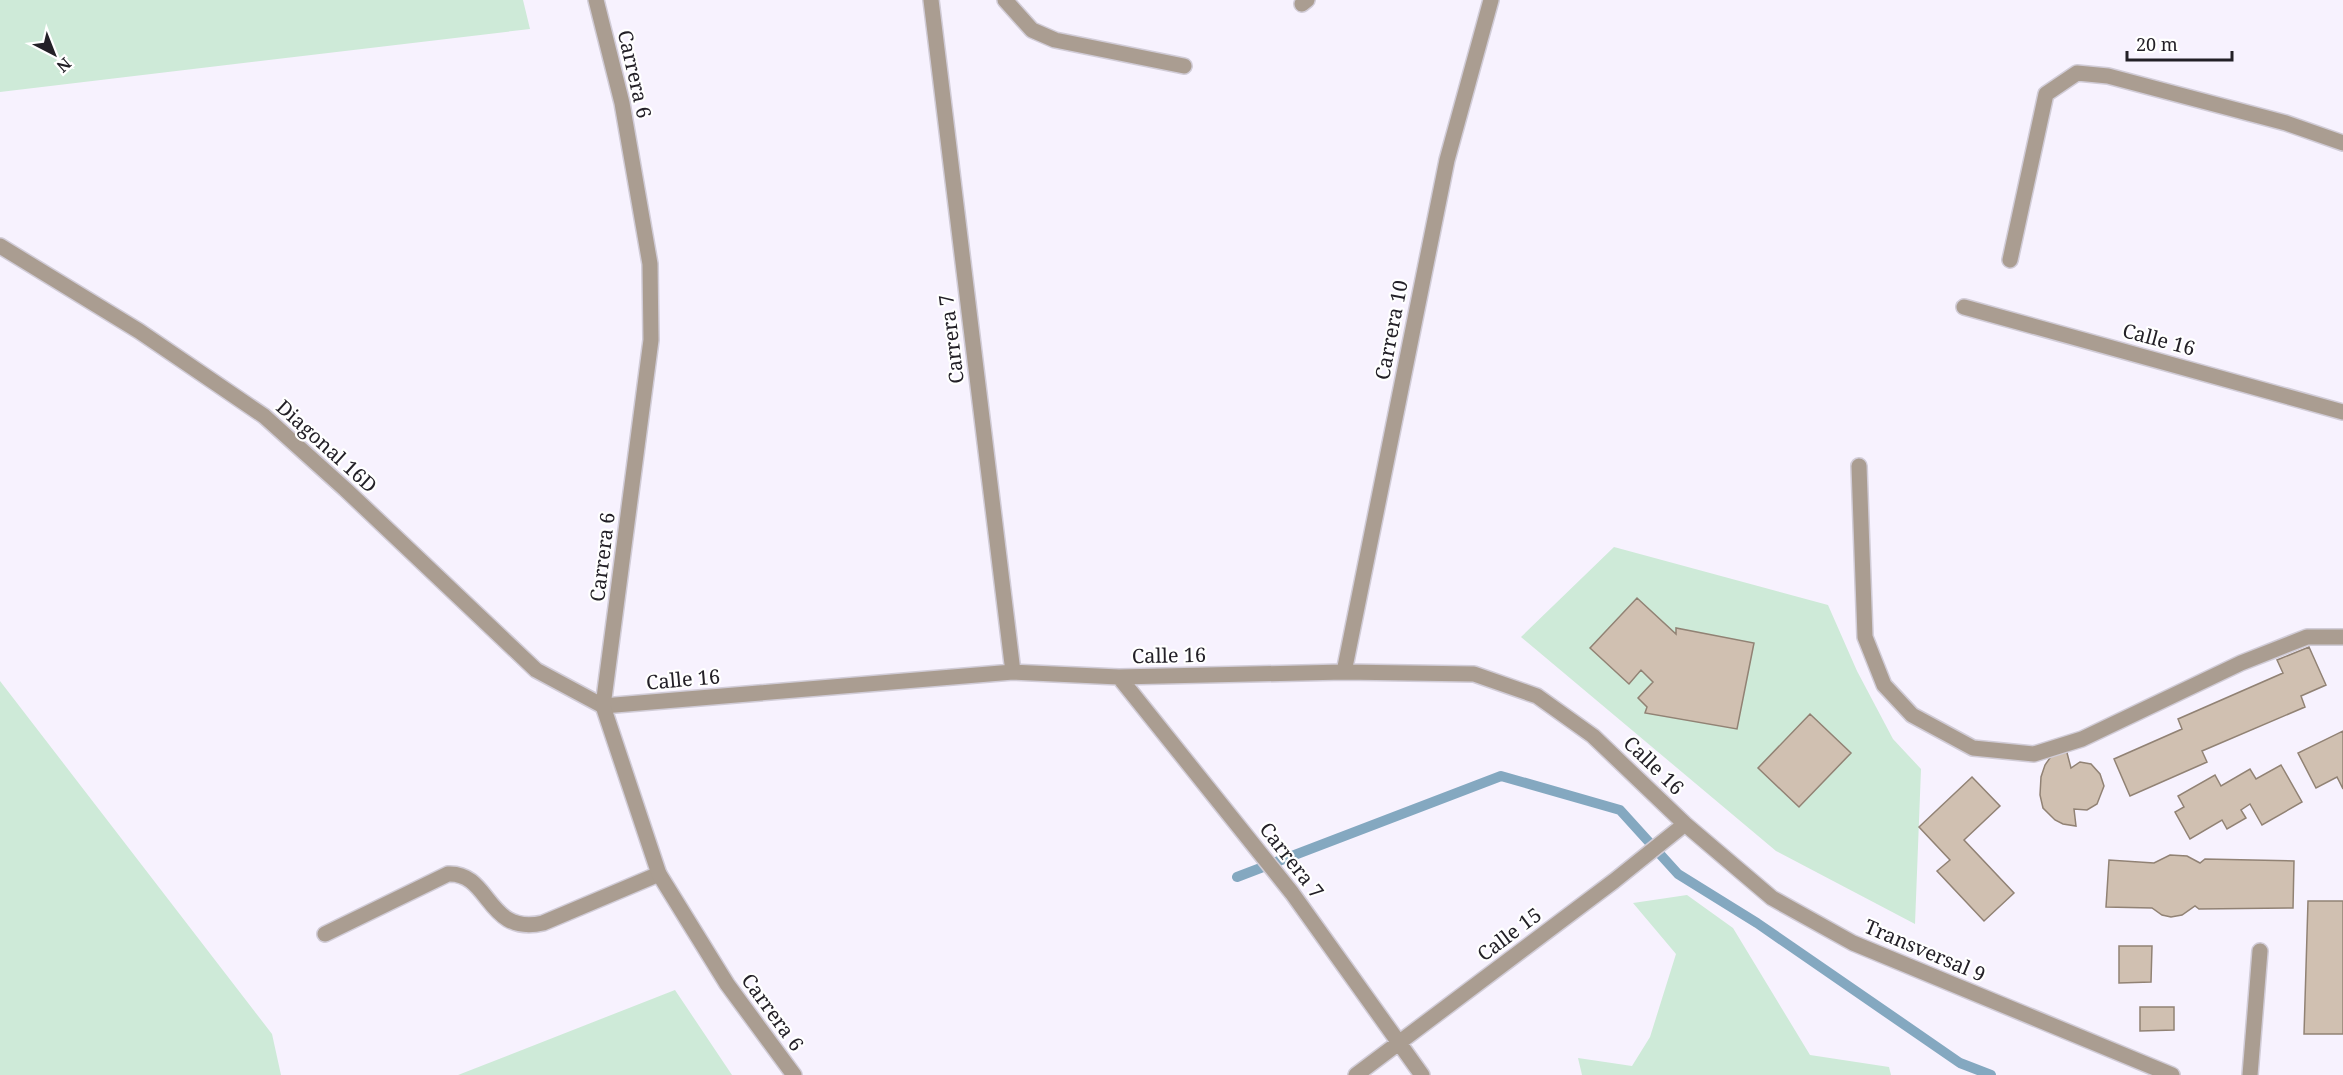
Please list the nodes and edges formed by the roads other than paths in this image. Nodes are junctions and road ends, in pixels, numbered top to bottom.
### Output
1 (596, 0) edge
2 (931, 0) edge
3 (1005, 0) edge
4 (1491, 0) edge
5 (1184, 66) dead end
6 (2343, 143) edge
7 (0, 246) edge
8 (2010, 260) dead end
9 (1964, 307) dead end
10 (2343, 412) edge
11 (1859, 466) dead end
12 (2343, 638) edge
13 (1013, 672) junction
14 (1344, 672) junction
15 (1119, 677) junction
16 (603, 706) junction
17 (1680, 828) junction
18 (659, 874) junction
19 (324, 934) dead end
20 (2260, 951) dead end
21 (1400, 1043) junction
22 (2154, 1073) edge
23 (794, 1075) edge
24 (1356, 1075) edge
25 (1422, 1075) edge
26 (2172, 1075) edge
27 (2250, 1075) edge

1 - 16 street, Carrera 6
2 - 13 street, Carrera 7
3 - 5 street
4 - 14 street, Carrera 10
6 - 8 street
7 - 16 street, Diagonal 16D
9 - 10 street, Calle 16
11 - 12 street
13 - 15 street, Calle 16
13 - 16 street, Calle 16
14 - 15 street, Calle 16
14 - 17 street, Calle 16
15 - 21 street, Carrera 7
16 - 18 street, Carrera 6
17 - 21 street, Calle 15
17 - 22 street, Transversal 9
18 - 19 street
18 - 23 street, Carrera 6
20 - 27 street
21 - 24 street, Calle 15
21 - 25 street, Carrera 7
22 - 26 street, Transversal 9

